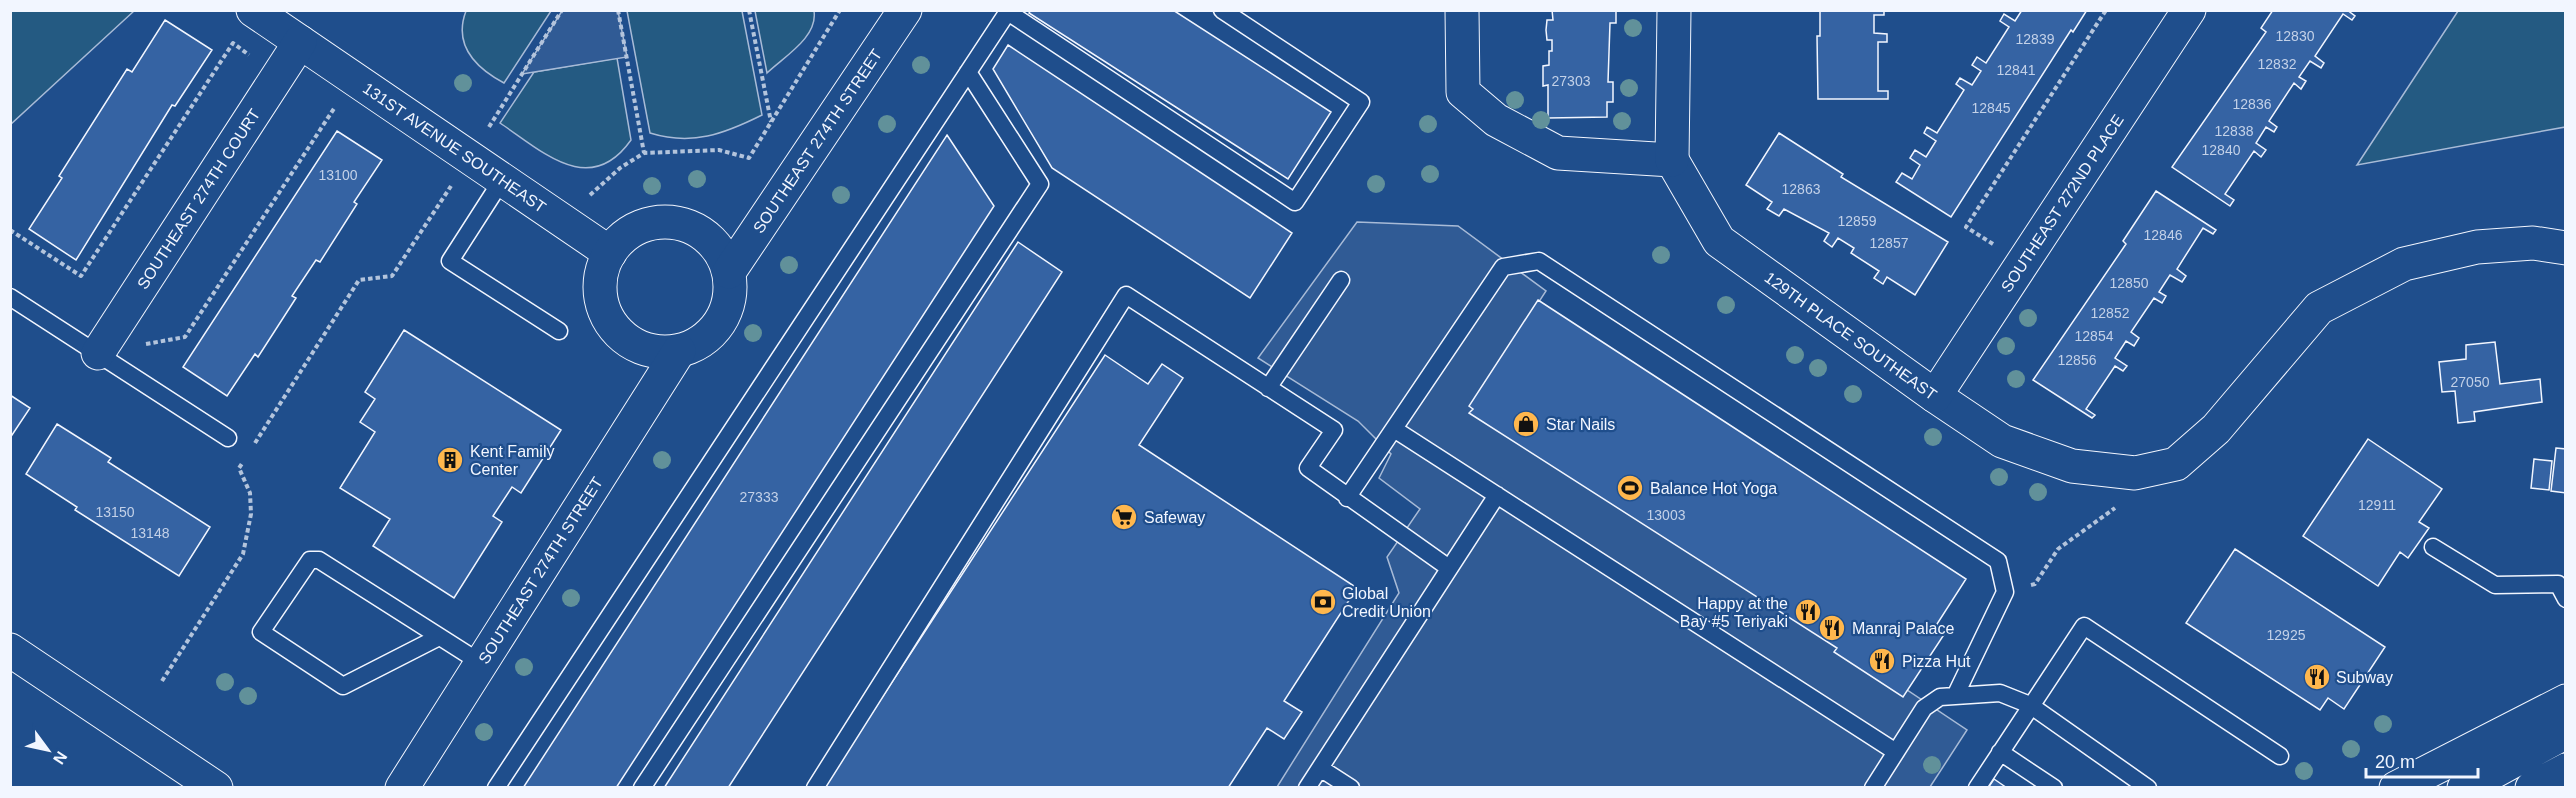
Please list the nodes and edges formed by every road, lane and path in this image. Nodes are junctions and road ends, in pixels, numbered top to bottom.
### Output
1 (562, 10) edge
2 (618, 10) edge
3 (749, 10) edge
4 (840, 10) edge
5 (905, 10) edge
6 (1222, 10) edge
7 (1462, 10) edge
8 (1674, 10) edge
9 (2106, 10) edge
10 (2189, 10) edge
11 (1008, 11) edge
12 (263, 17) edge
13 (300, 42) junction
14 (968, 72) junction
15 (354, 79) junction
16 (771, 123) junction
17 (644, 153) junction
18 (469, 158) junction
19 (1672, 160) junction
20 (502, 180) junction
21 (568, 225) junction
22 (10, 230) edge
23 (2565, 248) edge
24 (610, 253) junction
25 (2023, 262) junction
26 (729, 272) junction
27 (1341, 280) dead end
28 (10, 297) edge
29 (559, 331) dead end
30 (679, 351) junction
31 (98, 353) junction
32 (1268, 388) junction
33 (1935, 396) junction
34 (1394, 429) junction
35 (228, 438) dead end
36 (252, 448) dead end
37 (246, 458) dead end
38 (1497, 495) junction
39 (1347, 498) junction
40 (2121, 503) dead end
41 (2433, 547) dead end
42 (1449, 568) junction
43 (2005, 592) junction
44 (2565, 599) edge
45 (439, 637) junction
46 (10, 650) edge
47 (481, 663) junction
48 (162, 681) dead end
49 (1956, 694) junction
50 (2565, 701) edge
51 (2030, 705) junction
52 (2565, 732) edge
53 (1896, 752) junction
54 (2000, 752) junction
55 (2280, 756) dead end
56 (1320, 768) junction
57 (2565, 770) edge
58 (216, 788) edge
59 (402, 788) edge
60 (496, 788) edge
61 (642, 788) edge
62 (815, 788) edge
63 (1307, 788) edge
64 (1351, 788) edge
65 (1873, 788) edge
66 (1977, 788) edge
67 (2054, 788) edge
68 (2148, 788) edge
69 (2396, 788) edge
70 (2464, 788) edge
71 (2532, 788) edge

1 - 18 path
2 - 17 path
3 - 16 path
4 - 16 path
5 - 26 street, SOUTHEAST 274TH STREET
6 - 11 lane
7 - 19 street
8 - 19 street
9 - 25 path
10 - 25 street, SOUTHEAST 272ND PLACE
11 - 14 lane
12 - 13 street, 131ST AVENUE SOUTHEAST
12 - 22 path
13 - 15 street, 131ST AVENUE SOUTHEAST
13 - 31 street, SOUTHEAST 274TH COURT
14 - 60 lane
14 - 61 lane
15 - 18 street, 131ST AVENUE SOUTHEAST
15 - 31 path
16 - 17 path
17 - 21 path
18 - 20 street, 131ST AVENUE SOUTHEAST
18 - 36 path
19 - 33 street, 129TH PLACE SOUTHEAST
20 - 21 street, 131ST AVENUE SOUTHEAST
20 - 29 lane
21 - 24 street, 131ST AVENUE SOUTHEAST
23 - 33 street, 129TH PLACE SOUTHEAST
24 - 26 street
24 - 30 street
25 - 33 street, SOUTHEAST 272ND PLACE
26 - 30 street
27 - 32 lane
28 - 31 lane
30 - 47 street, SOUTHEAST 274TH STREET
31 - 35 lane
32 - 39 lane
32 - 62 lane
34 - 38 lane
34 - 39 lane
34 - 43 lane
37 - 48 path
38 - 42 lane
38 - 53 lane
39 - 42 lane
40 - 43 path
41 - 44 lane
42 - 56 lane
43 - 49 lane
45 - 45 lane
45 - 47 lane
46 - 58 street
47 - 59 street, SOUTHEAST 274TH STREET
49 - 51 lane
49 - 53 lane
50 - 69 street
51 - 54 lane
51 - 55 lane
51 - 68 lane
52 - 70 street
53 - 65 lane
54 - 66 lane
54 - 67 lane
56 - 63 lane
56 - 64 lane
57 - 71 street

